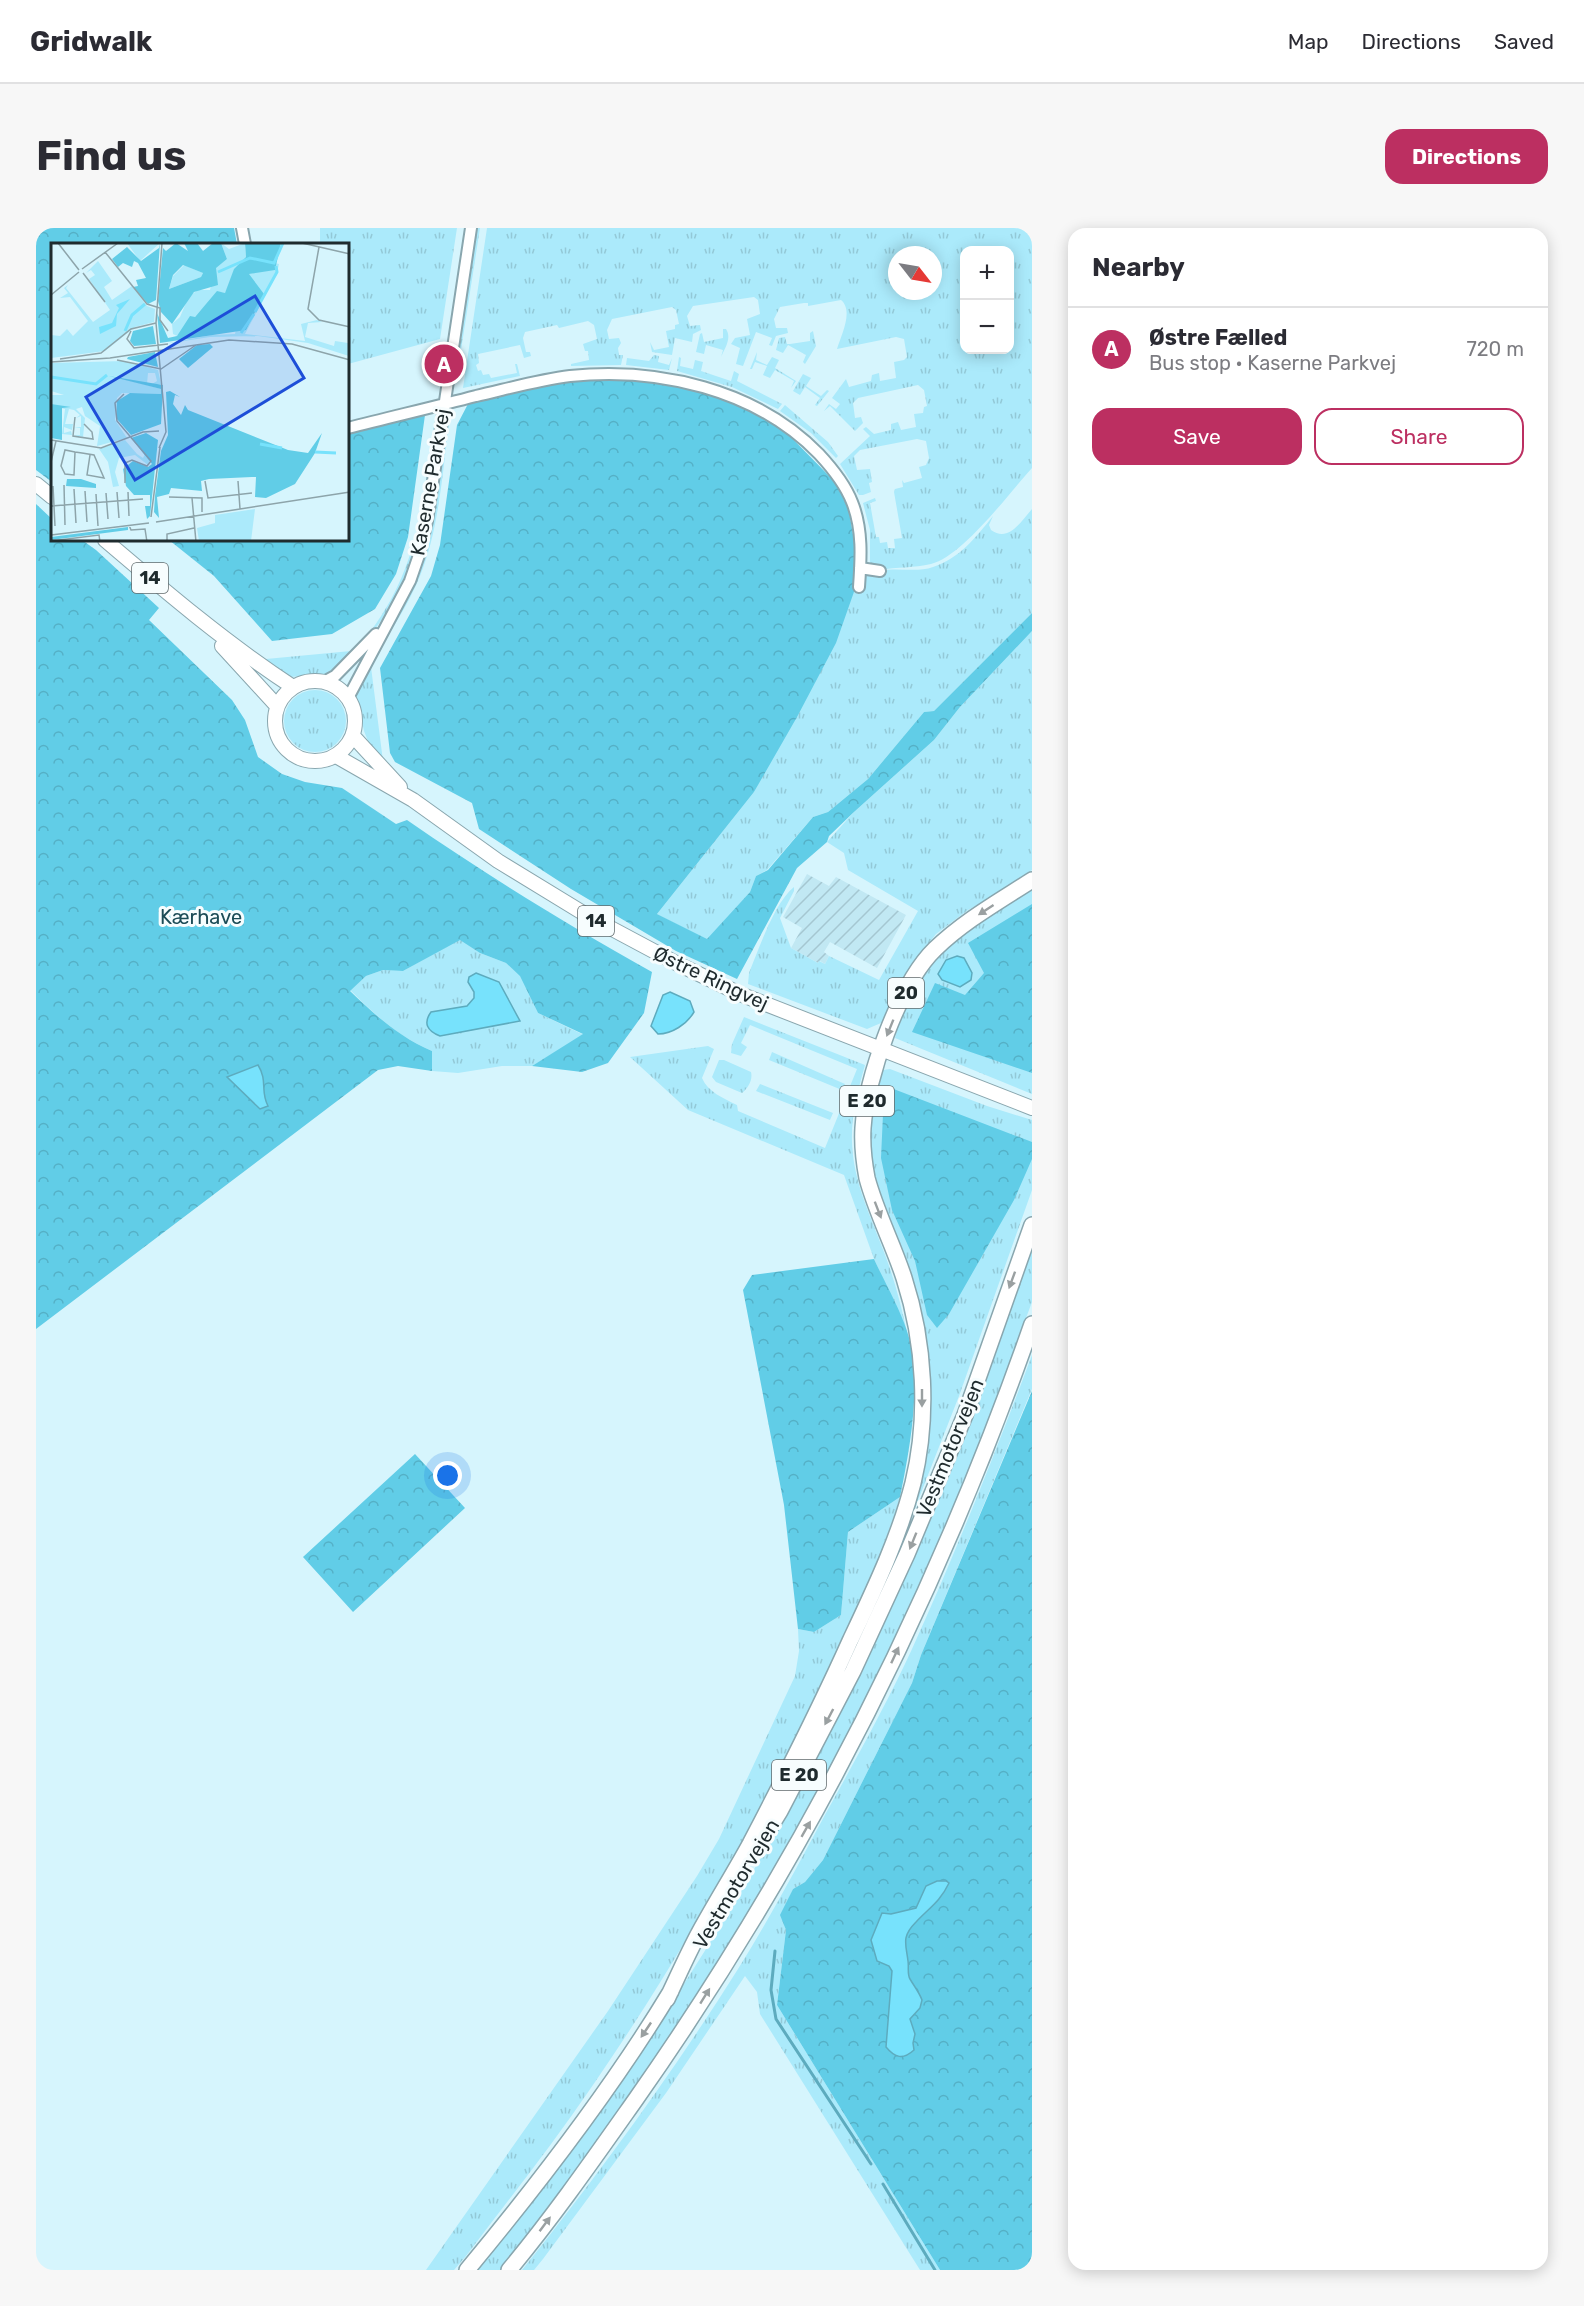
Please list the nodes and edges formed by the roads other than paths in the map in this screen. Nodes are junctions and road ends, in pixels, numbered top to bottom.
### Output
1 (242, 228) edge
2 (471, 228) edge
3 (245, 243) edge
4 (444, 405) junction
5 (350, 428) edge
6 (36, 484) edge
7 (51, 497) edge
8 (107, 542) edge
9 (860, 568) junction
10 (880, 572) dead end
11 (859, 588) dead end
12 (194, 616) junction
13 (386, 623) junction
14 (324, 682) junction
15 (293, 687) junction
16 (348, 698) junction
17 (277, 706) junction
18 (353, 736) junction
19 (336, 756) junction
20 (413, 800) junction
21 (1032, 880) edge
22 (881, 1050) junction
23 (1032, 1108) edge
24 (1032, 1225) edge
25 (1032, 1324) edge
26 (667, 1999) junction
27 (467, 2270) edge
28 (509, 2270) edge

1 - 3 street
2 - 4 street, Kaserne Parkvej
4 - 5 street
4 - 9 street
4 - 13 street, Kaserne Parkvej
6 - 7 main road
8 - 12 main road, 14
9 - 10 street
9 - 11 street
12 - 15 main road, 14
12 - 17 main road, 14
13 - 14 street, Kaserne Parkvej
13 - 16 street, Kaserne Parkvej
14 - 15 main road
14 - 16 main road
15 - 17 main road
16 - 18 main road
17 - 19 main road
18 - 19 main road
18 - 20 main road, Østre Ringvej / 14
19 - 20 main road, Østre Ringvej / 14
20 - 22 main road, Østre Ringvej / 14
21 -> 22 highway, 20
22 - 23 main road, Østre Ringvej / 14
22 -> 26 highway, E 20
24 -> 26 highway, Vestmotorvejen / E 20
28 -> 25 highway, Vestmotorvejen / E 20
26 -> 27 highway, Vestmotorvejen / E 20

